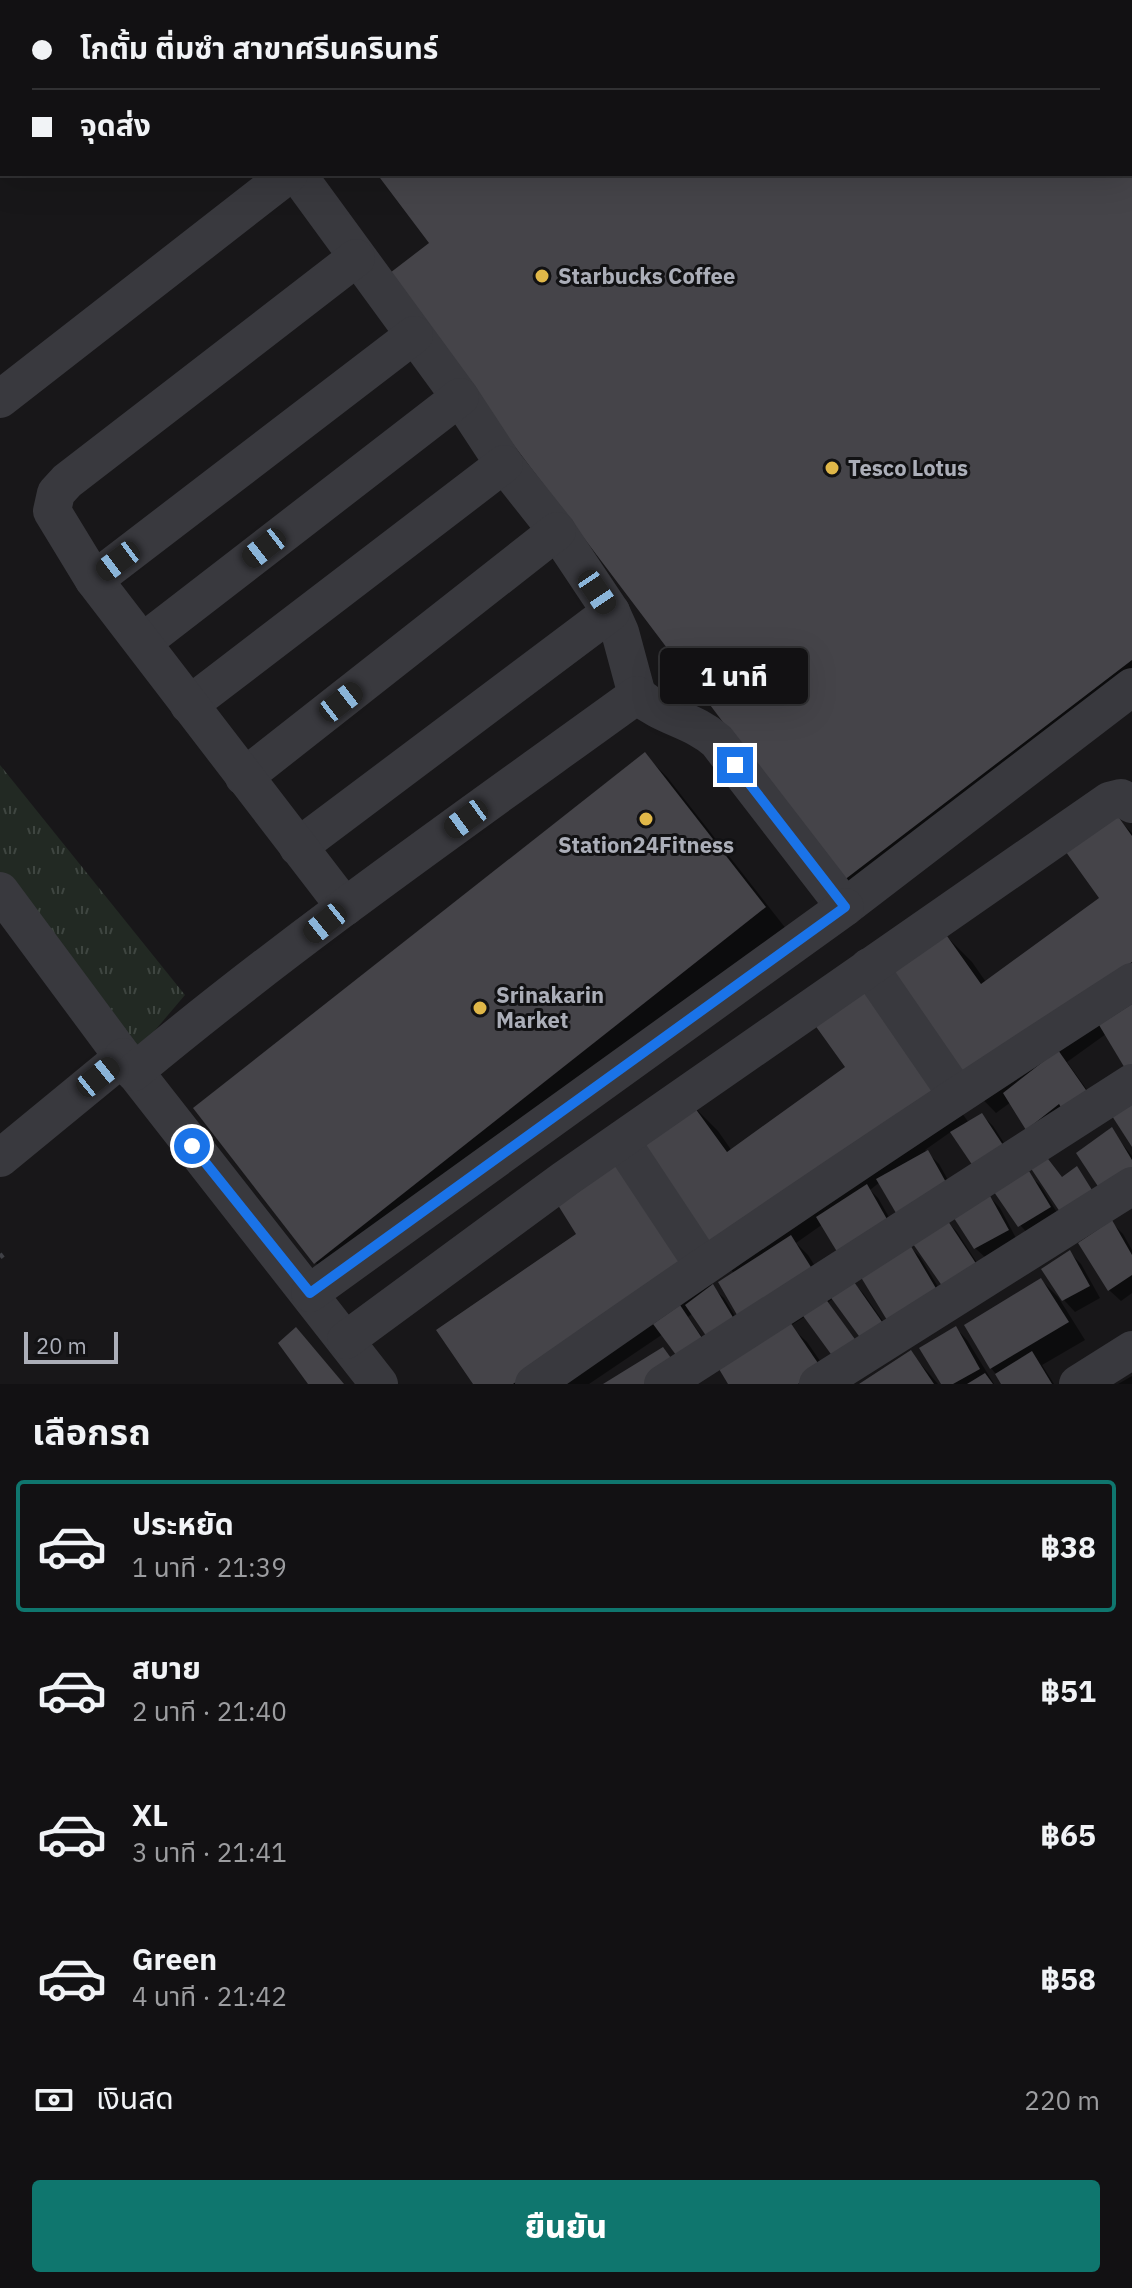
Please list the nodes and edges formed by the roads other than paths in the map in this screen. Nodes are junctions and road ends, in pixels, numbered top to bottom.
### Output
1 (286, 176) edge
2 (298, 176) edge
3 (356, 258) junction
4 (414, 335) junction
5 (460, 397) junction
6 (0, 399) edge
7 (504, 464) junction
8 (557, 531) junction
9 (94, 580) junction
10 (611, 612) junction
11 (143, 642) junction
12 (1132, 687) edge
13 (637, 695) junction
14 (189, 705) junction
15 (244, 777) junction
16 (1132, 804) edge
17 (298, 847) junction
18 (0, 891) edge
19 (345, 907) junction
20 (845, 907) junction
21 (12, 933) edge
22 (869, 967) junction
23 (1132, 982) edge
24 (128, 1065) junction
25 (1132, 1083) edge
26 (957, 1095) junction
27 (621, 1141) junction
28 (0, 1158) edge
29 (1132, 1186) edge
30 (703, 1265) junction
31 (310, 1293) junction
32 (346, 1340) junction
33 (1132, 1350) edge
34 (713, 1371) edge
35 (379, 1384) edge
36 (534, 1384) edge
37 (663, 1384) edge
38 (818, 1384) edge
39 (1078, 1384) edge

1 - 6 street
2 - 3 street
3 - 4 street
3 - 9 street
4 - 5 street
4 - 9 street
5 - 7 street
5 - 11 street
7 - 8 street
7 - 14 street
8 - 10 street
8 - 15 street
9 - 11 street
10 - 13 street
10 - 17 street
11 - 14 street
12 - 20 street
13 - 19 street
13 - 20 street
14 - 15 street
15 - 17 street
16 - 22 street
17 - 19 street
18 - 21 street
19 - 24 street
20 - 31 street
21 - 24 street
22 - 26 street
22 - 27 street
23 - 26 street
24 - 28 street
24 - 31 street
25 - 34 street
26 - 30 street
27 - 30 street
27 - 32 street
29 - 38 street
30 - 36 street
31 - 32 street
32 - 35 street
33 - 39 street
34 - 37 street

